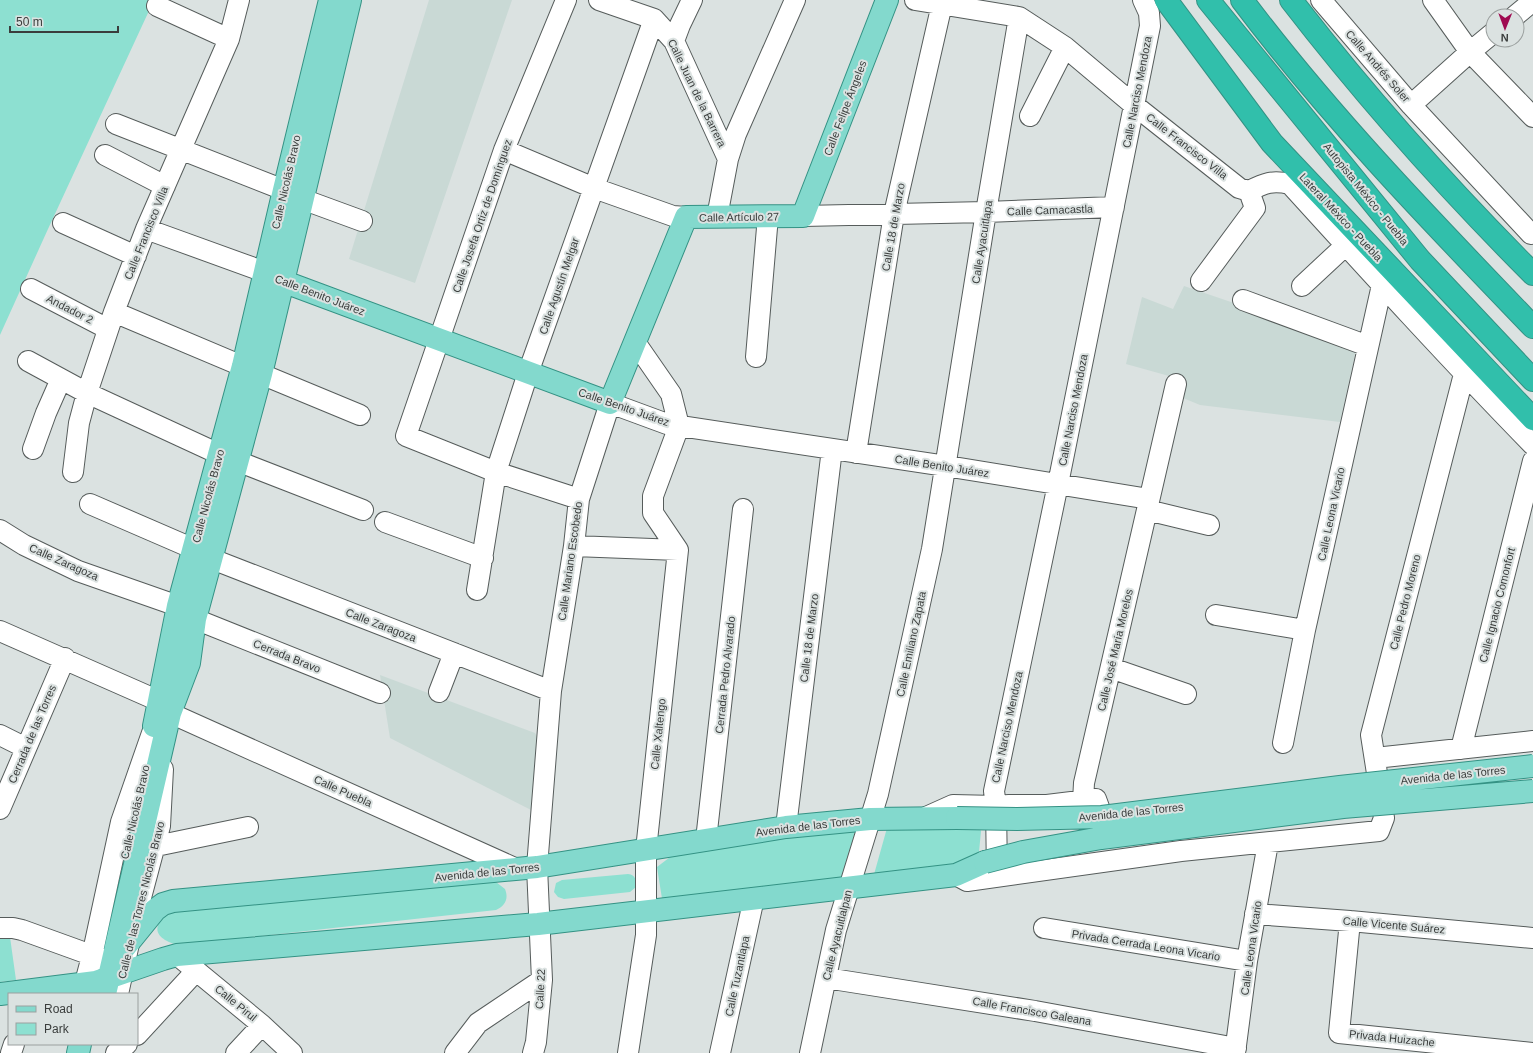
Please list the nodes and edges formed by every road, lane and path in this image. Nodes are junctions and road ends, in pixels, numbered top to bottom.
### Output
1 (239, 0) edge
2 (330, 0) edge
3 (350, 0) edge
4 (566, 0) edge
5 (599, 0) edge
6 (692, 0) edge
7 (795, 0) edge
8 (887, 0) edge
9 (915, 0) edge
10 (1208, 0) edge
11 (1242, 0) edge
12 (1291, 0) edge
13 (1321, 0) edge
14 (1432, 0) edge
15 (1533, 1) edge
16 (1167, 2) edge
17 (942, 4) junction
18 (157, 6) dead end
19 (1146, 7) edge
20 (1524, 8) edge
21 (1019, 17) junction
22 (654, 19) junction
23 (229, 39) junction
24 (1485, 40) edge
25 (674, 41) junction
26 (1065, 47) junction
27 (1470, 52) junction
28 (1134, 105) junction
29 (1411, 105) junction
30 (1030, 116) dead end
31 (1533, 116) edge
32 (116, 124) dead end
33 (180, 150) junction
34 (504, 150) junction
35 (105, 155) dead end
36 (728, 159) junction
37 (165, 186) junction
38 (594, 188) junction
39 (1249, 191) junction
40 (293, 195) junction
41 (1114, 207) junction
42 (986, 212) junction
43 (894, 214) junction
44 (768, 216) junction
45 (803, 216) junction
46 (686, 217) junction
47 (717, 217) junction
48 (362, 221) dead end
49 (63, 223) dead end
50 (146, 229) junction
51 (1532, 234) dead end
52 (1346, 245) junction
53 (136, 256) junction
54 (1533, 274) edge
55 (274, 277) junction
56 (1201, 281) dead end
57 (1302, 286) dead end
58 (1382, 286) junction
59 (31, 289) dead end
60 (1243, 300) dead end
61 (111, 320) junction
62 (1533, 327) edge
63 (439, 340) junction
64 (635, 342) junction
65 (1368, 346) junction
66 (756, 357) dead end
67 (28, 361) dead end
68 (252, 370) junction
69 (528, 373) junction
70 (1464, 374) junction
71 (61, 379) junction
72 (1533, 380) edge
73 (1176, 384) dead end
74 (87, 393) junction
75 (610, 403) junction
76 (360, 415) dead end
77 (1533, 419) edge
78 (679, 426) junction
79 (1533, 444) edge
80 (33, 449) dead end
81 (832, 449) junction
82 (856, 453) junction
83 (228, 458) junction
84 (1533, 461) edge
85 (946, 466) junction
86 (73, 472) dead end
87 (496, 472) junction
88 (1058, 484) junction
89 (579, 498) junction
90 (90, 504) dead end
91 (1148, 505) junction
92 (743, 509) dead end
93 (363, 510) dead end
94 (385, 522) dead end
95 (1210, 525) dead end
96 (0, 530) edge
97 (574, 546) junction
98 (678, 550) junction
99 (203, 554) junction
100 (483, 558) junction
101 (477, 590) dead end
102 (178, 606) junction
103 (1216, 615) dead end
104 (195, 619) junction
105 (1305, 630) junction
106 (0, 631) edge
107 (454, 653) junction
108 (65, 658) junction
109 (1111, 668) junction
110 (551, 691) junction
111 (439, 692) dead end
112 (380, 693) dead end
113 (1186, 694) dead end
114 (162, 720) junction
115 (0, 735) edge
116 (1533, 741) edge
117 (1283, 743) dead end
118 (26, 748) junction
119 (1461, 749) junction
120 (1375, 758) junction
121 (1533, 766) edge
122 (1533, 791) edge
123 (1084, 800) junction
124 (996, 806) junction
125 (0, 809) edge
126 (923, 818) junction
127 (870, 819) junction
128 (248, 827) dead end
129 (786, 827) junction
130 (706, 840) junction
131 (1268, 843) junction
132 (156, 846) junction
133 (646, 850) junction
134 (1118, 860) junction
135 (527, 868) junction
136 (991, 869) junction
137 (849, 887) junction
138 (754, 898) junction
139 (646, 911) junction
140 (1255, 914) junction
141 (1350, 921) junction
142 (538, 924) junction
143 (0, 928) edge
144 (1044, 928) dead end
145 (1533, 938) edge
146 (130, 939) junction
147 (177, 955) junction
148 (1247, 962) junction
149 (196, 971) junction
150 (826, 978) junction
151 (102, 979) edge
152 (542, 980) junction
153 (30, 992) edge
154 (15, 993) edge
155 (262, 1024) junction
156 (138, 1035) edge
157 (126, 1045) edge
158 (1236, 1051) edge
159 (1533, 1052) edge
160 (116, 1053) edge
161 (236, 1053) edge
162 (292, 1053) edge
163 (455, 1053) edge
164 (533, 1053) edge
165 (628, 1053) edge
166 (720, 1053) edge
167 (810, 1053) edge

1 - 23 street, Calle Francisco Villa
2 - 40 main road, Calle Nicolás Bravo
3 - 40 main road, Calle Nicolás Bravo
4 - 34 street, Calle Josefa Ortiz de Domínguez
5 - 22 street, Calle Juan de la Barrera
6 - 25 street
7 - 36 street
8 - 45 main road, Calle Felipe Ángeles
9 - 17 street, Calle Francisco Villa
10 - 72 highway, Autopista México - Puebla
11 - 62 highway
12 - 54 highway
13 - 29 street, Calle Andrés Soler
14 - 27 street
15 - 20 street
16 - 19 street
16 - 77 highway, Lateral México - Puebla
17 - 21 street, Calle Francisco Villa
17 - 43 street, Calle 18 de Marzo
18 - 23 street
19 - 28 street, Calle Narciso Mendoza
21 - 26 street, Calle Francisco Villa
21 - 42 street, Calle Ayacuitlapa
22 - 25 street, Calle Juan de la Barrera
22 - 38 street, Calle Agustín Melgar
23 - 33 street, Calle Francisco Villa
24 - 27 street, Calle Andrés Soler
25 - 36 street, Calle Juan de la Barrera
26 - 28 street, Calle Francisco Villa
26 - 30 street
27 - 29 street, Calle Andrés Soler
27 - 31 street
28 - 39 street, Calle Francisco Villa
28 - 41 street, Calle Narciso Mendoza
29 - 51 street
32 - 33 street
33 - 37 street, Calle Francisco Villa
33 - 40 street
34 - 38 street, Calle Artículo 27
34 - 63 street, Calle Josefa Ortiz de Domínguez
35 - 37 street
36 - 47 street
37 - 50 street, Calle Francisco Villa
38 - 46 street, Calle Artículo 27
38 - 69 street, Calle Agustín Melgar
39 - 52 street
39 - 56 street
40 - 48 street
40 - 55 main road, Calle Nicolás Bravo
41 - 42 street, Calle Camacastla
41 - 88 street, Calle Narciso Mendoza
42 - 43 street, Calle Artículo 27
42 - 85 street, Calle Ayacuitlapa
43 - 45 street, Calle Artículo 27
43 - 82 street, Calle 18 de Marzo
44 - 45 main road, Calle Artículo 27
44 - 47 main road, Calle Artículo 27
44 - 66 street
46 - 47 main road, Calle Artículo 27
46 - 64 main road, Calle Mariano Escobedo
49 - 53 street
50 - 53 street, Calle Francisco Villa
50 - 55 street, Calle Benito Juárez
52 - 57 street
52 - 58 street
53 - 61 street, Calle Francisco Villa
55 - 63 main road, Calle Benito Juárez
55 - 68 main road, Calle Nicolás Bravo
58 - 65 street, Calle Leona Vicario
58 - 70 street
59 - 61 street, Andador 2
60 - 65 street
61 - 68 street, Andador 2
61 - 74 street, Calle Francisco Villa
63 - 69 main road, Calle Benito Juárez
63 - 87 street, Calle Josefa Ortiz de Domínguez
64 - 75 main road, Calle Mariano Escobedo
64 - 78 street
65 - 105 street, Calle Leona Vicario
67 - 71 street
68 - 76 street, Andador 2
68 - 83 main road, Calle Nicolás Bravo
69 - 75 main road, Calle Benito Juárez
69 - 87 street, Calle Agustín Melgar
70 - 79 street
70 - 120 street, Calle Pedro Moreno
71 - 74 street
71 - 80 street
73 - 91 street, Calle José María Morelos
74 - 83 street
74 - 86 street, Calle Francisco Villa
75 - 78 street, Calle Benito Juárez
75 - 89 street, Calle Mariano Escobedo
78 - 81 street, Calle Benito Juárez
78 - 98 street
81 - 82 street, Calle Benito Juárez
81 - 129 street, Calle 18 de Marzo
82 - 85 street, Calle Benito Juárez
83 - 93 street, Calle Nicolás Bravo
83 - 99 main road, Calle Nicolás Bravo
84 - 119 street, Calle Ignacio Comonfort
85 - 88 street, Calle Benito Juárez
85 - 127 street, Calle Emiliano Zapata
87 - 89 street
87 - 100 street, Calle Agustín Melgar
88 - 91 street, Calle Benito Juárez
88 - 124 street, Calle Narciso Mendoza
89 - 97 street, Calle Mariano Escobedo
90 - 99 street, Calle Zaragoza
91 - 95 street, Calle Benito Juárez
91 - 109 street, Calle José María Morelos
92 - 130 street, Cerrada Pedro Alvarado
94 - 100 street
96 - 102 street, Calle Zaragoza
97 - 98 street
97 - 110 street, Calle Mariano Escobedo
98 - 133 street, Calle Xaltengo
99 - 102 main road, Calle Nicolás Bravo
99 - 104 main road, Calle Nicolás Bravo
99 - 107 street, Calle Zaragoza
100 - 101 street, Calle Agustín Melgar
102 - 104 street, Calle Zaragoza
102 - 114 main road, Calle Nicolás Bravo
103 - 105 street
104 - 112 street, Cerrada Bravo
104 - 114 main road, Calle Nicolás Bravo
105 - 117 street, Calle Leona Vicario
106 - 108 street, Calle Puebla
107 - 110 street, Calle Zaragoza
107 - 111 street
108 - 114 street, Calle Puebla
108 - 118 street, Cerrada de las Torres
109 - 113 street
109 - 123 street, Calle José María Morelos
110 - 135 street, Calle Mariano Escobedo
114 - 132 street, Calle de las Torres Nicolás Bravo
114 - 135 street, Calle Puebla
114 - 151 main road, Calle Nicolás Bravo
115 - 118 street
116 - 119 street
118 - 125 street, Cerrada de las Torres
119 - 120 street
120 - 131 street, Calle Pedro Moreno
121 - 126 main road, Avenida de las Torres, bridge
122 - 136 main road, Avenida de las Torres, bridge
123 - 124 street
123 - 134 street
124 - 126 street
124 - 136 street, Calle Narciso Mendoza
126 - 127 main road, Avenida de las Torres
127 - 129 main road, Avenida de las Torres
127 - 137 street, Calle Ayacuitlalpan
128 - 132 street
129 - 130 main road, Avenida de las Torres
130 - 133 main road, Avenida de las Torres
131 - 134 street
131 - 140 street, Calle Leona Vicario
132 - 146 street, Calle de las Torres Nicolás Bravo
133 - 135 main road, Avenida de las Torres
133 - 139 street, Calle Xaltengo
134 - 136 street
135 - 142 street, Calle Mariano Escobedo
135 - 146 main road, Avenida de las Torres
136 - 137 main road, Avenida de las Torres
137 - 138 main road, Avenida de las Torres
137 - 150 street, Calle Ayacuitlalpan
138 - 139 main road, Avenida de las Torres
138 - 166 street, Calle Tuzantlapa
139 - 142 main road, Avenida de las Torres
139 - 165 street, Calle Xaltengo
140 - 141 street, Calle Vicente Suárez
140 - 148 street, Calle Leona Vicario
141 - 145 street, Calle Vicente Suárez
141 - 159 street, Privada Huizache
142 - 147 main road, Avenida de las Torres
142 - 152 street, Calle 22
143 - 151 street
144 - 148 street, Privada Cerrada Leona Vicario
146 - 151 main road, Avenida de las Torres
147 - 149 street, Calle Pirul
147 - 151 main road, Avenida de las Torres
148 - 158 street, Calle Leona Vicario
149 - 155 street, Calle Pirul
149 - 156 street
150 - 158 street, Calle Francisco Galeana
150 - 167 street, Calle Ayacuitlalpan
151 - 153 main road, Avenida de las Torres
152 - 163 street
152 - 164 street, Calle 22
153 - 154 main road, Avenida de las Torres
155 - 161 street
155 - 162 street, Calle Pirul
157 - 160 street

